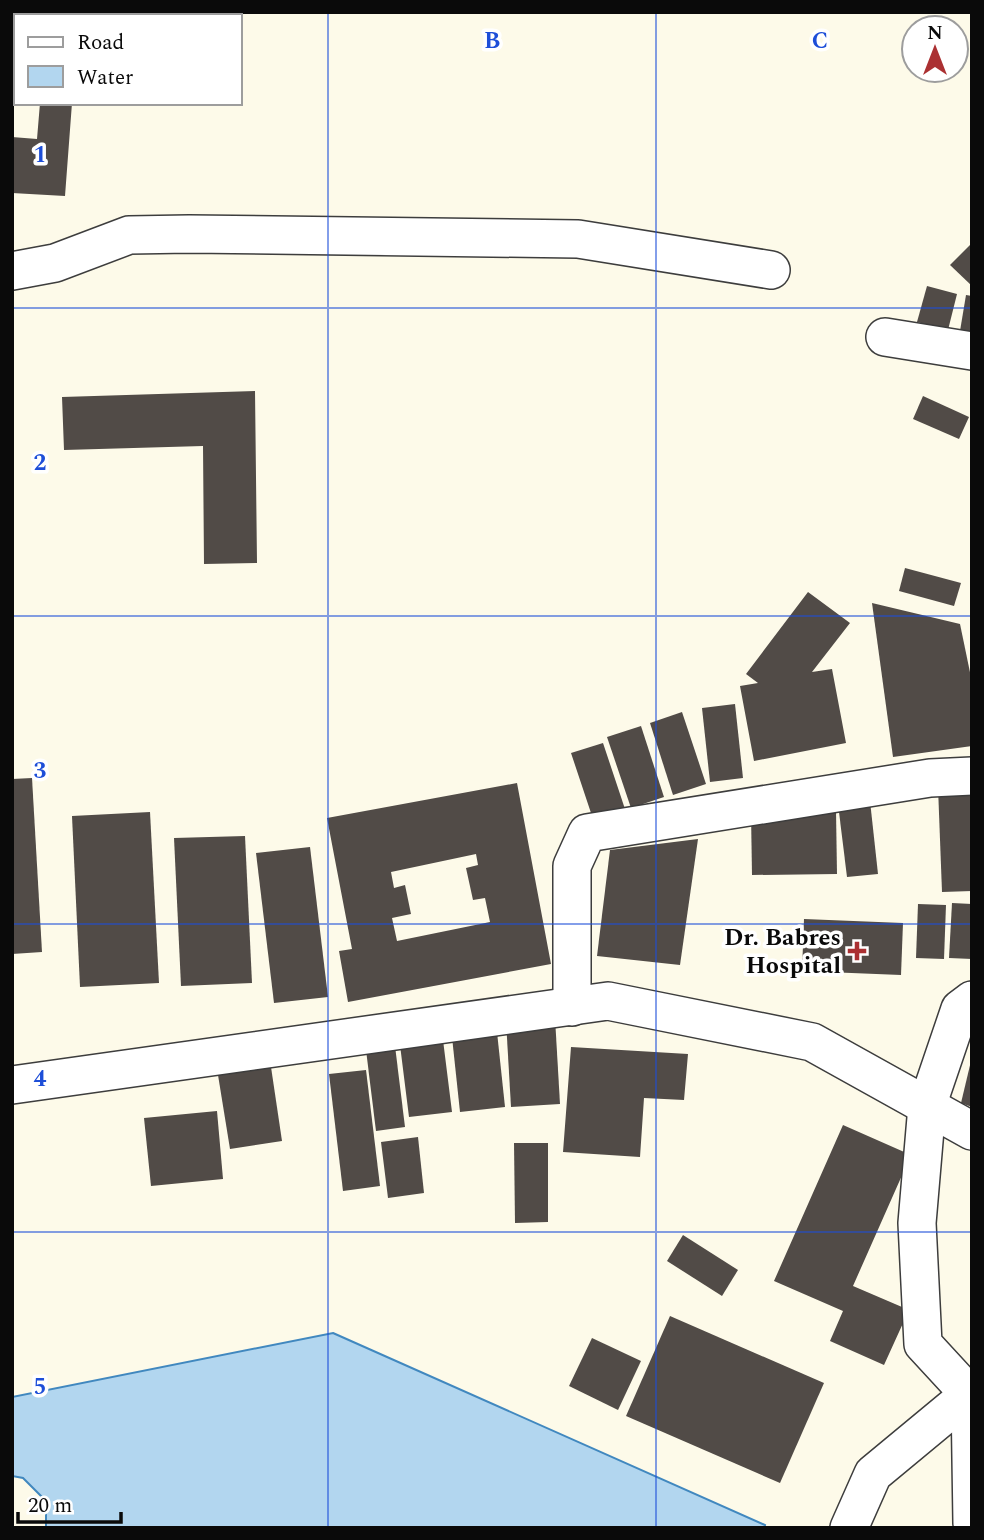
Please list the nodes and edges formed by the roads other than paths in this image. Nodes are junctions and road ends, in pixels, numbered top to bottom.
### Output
1 (771, 270) dead end
2 (12, 271) edge
3 (885, 337) dead end
4 (972, 351) edge
5 (972, 776) edge
6 (972, 1000) edge
7 (572, 1007) junction
8 (12, 1085) edge
9 (927, 1106) junction
10 (972, 1131) edge
11 (971, 1394) edge
12 (972, 1522) edge
13 (849, 1528) edge

1 - 2 street
3 - 4 street
5 - 7 street
6 - 9 street
7 - 8 street
7 - 9 street
9 - 10 street
9 - 11 street
11 - 12 street
11 - 13 street

